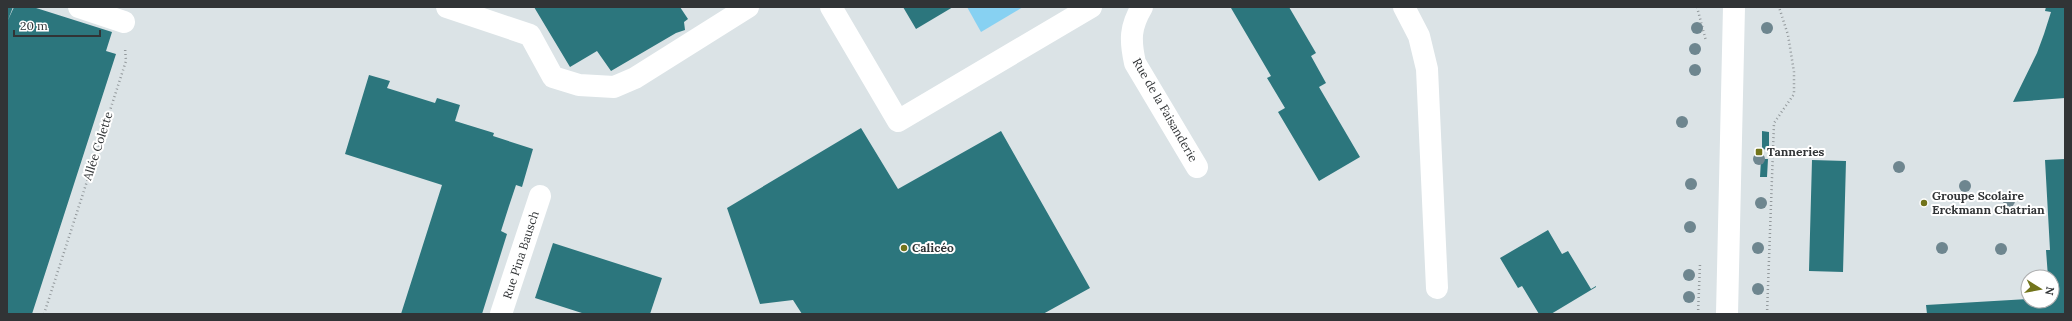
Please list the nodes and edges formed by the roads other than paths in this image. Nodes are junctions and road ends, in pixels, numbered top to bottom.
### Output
1 (79, 7) edge
2 (447, 7) edge
3 (748, 7) edge
4 (831, 7) edge
5 (1091, 7) edge
6 (1142, 7) edge
7 (1404, 7) edge
8 (1734, 7) edge
9 (124, 22) road end
10 (1197, 167) dead end
11 (540, 196) dead end
12 (1437, 288) dead end
13 (501, 314) edge
14 (1727, 314) edge

1 - 9 street
2 - 3 street
4 - 5 street
6 - 10 street, Rue de la Faisanderie
7 - 12 street
8 - 14 street
11 - 13 street, Rue Pina Bausch

